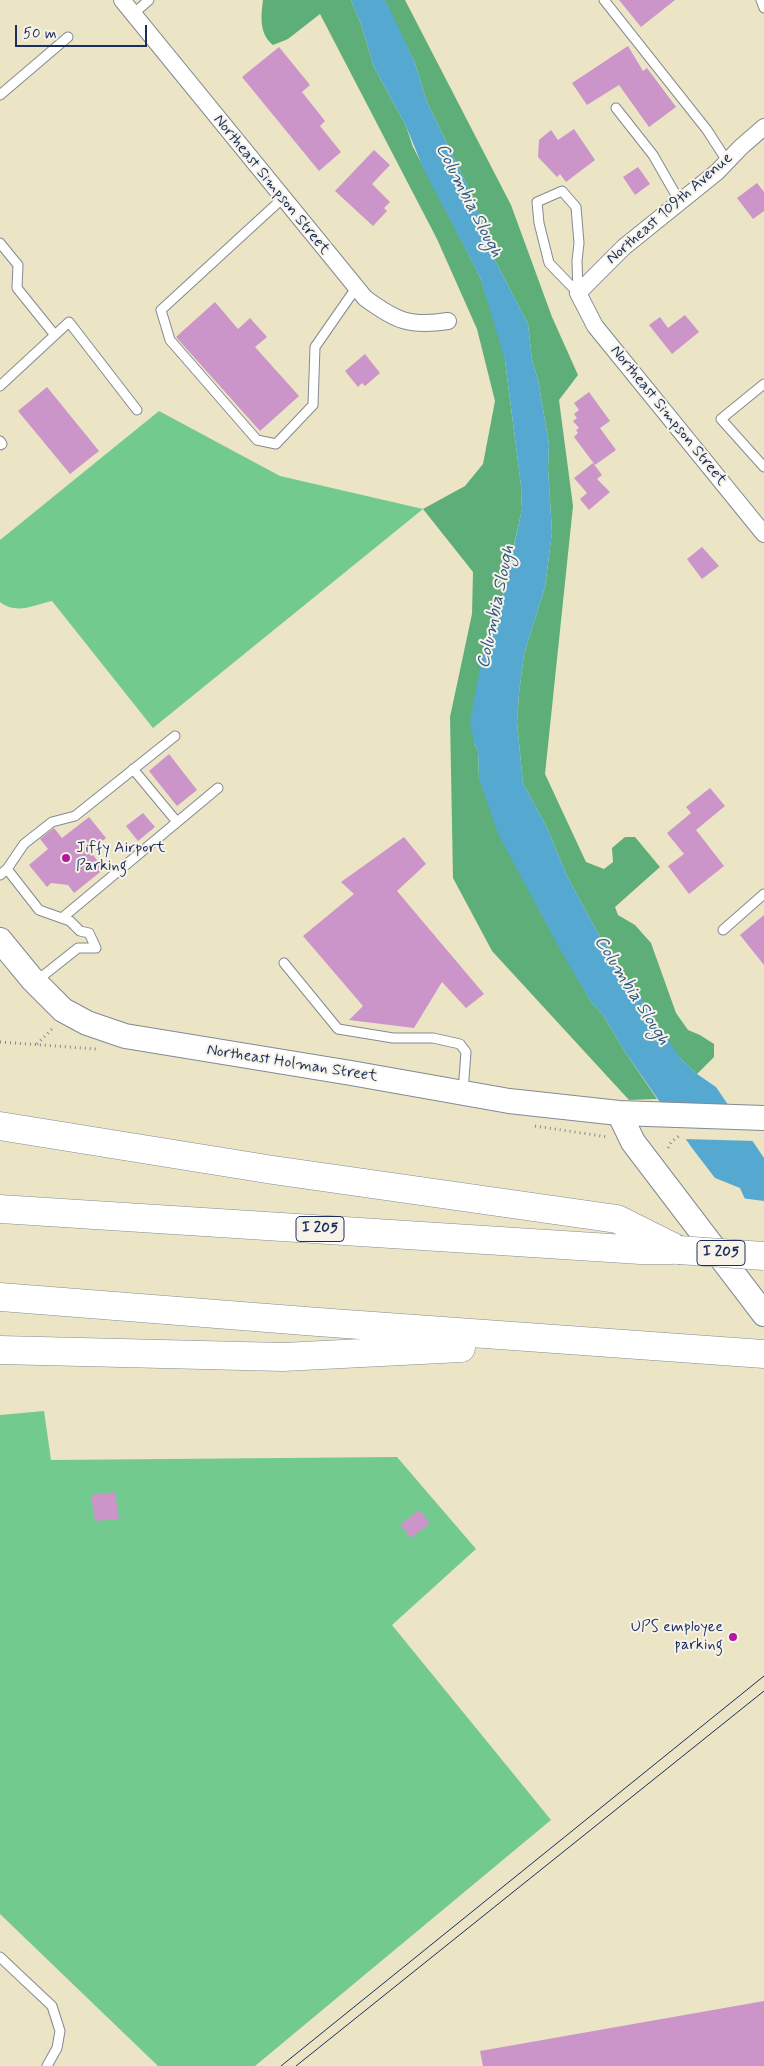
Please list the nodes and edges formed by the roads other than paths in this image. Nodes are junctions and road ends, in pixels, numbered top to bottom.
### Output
1 (122, 0) edge
2 (149, 0) edge
3 (604, 0) edge
4 (760, 0) edge
5 (764, 8) edge
6 (133, 14) junction
7 (68, 37) dead end
8 (0, 95) edge
9 (616, 108) dead end
10 (764, 127) edge
11 (727, 161) junction
12 (283, 198) junction
13 (680, 202) junction
14 (0, 243) edge
15 (356, 288) junction
16 (578, 293) junction
17 (448, 321) dead end
18 (54, 334) junction
19 (764, 384) edge
20 (0, 386) edge
21 (136, 410) dead end
22 (0, 441) edge
23 (0, 445) edge
24 (764, 467) edge
25 (764, 534) edge
26 (175, 736) dead end
27 (133, 769) junction
28 (218, 788) dead end
29 (177, 822) junction
30 (4, 872) edge
31 (764, 894) edge
32 (62, 918) junction
33 (723, 930) dead end
34 (0, 940) edge
35 (284, 963) dead end
36 (35, 982) junction
37 (463, 1093) junction
38 (619, 1112) junction
39 (755, 1118) edge
40 (0, 1126) edge
41 (0, 1209) edge
42 (679, 1250) junction
43 (764, 1256) edge
44 (0, 1297) edge
45 (764, 1314) edge
46 (575, 1341) junction
47 (0, 1350) edge
48 (764, 1354) edge
49 (0, 1957) edge
50 (47, 2066) edge

1 - 6 street, Northeast Simpson Street
2 - 6 lane
3 - 11 lane
4 - 5 lane
6 - 12 street, Northeast Simpson Street
7 - 8 lane
9 - 13 lane
10 - 11 street, Northeast 109th Avenue
11 - 13 street, Northeast 109th Avenue
12 - 15 street, Northeast Simpson Street
12 - 15 lane
13 - 16 street, Northeast 109th Avenue
14 - 18 lane
15 - 17 street, Northeast Simpson Street
16 - 16 lane
16 - 25 street, Northeast Simpson Street
18 - 20 lane
18 - 21 lane
19 - 24 lane
22 - 23 lane
26 - 27 lane
27 - 29 lane
27 - 30 lane
28 - 29 lane
29 - 32 lane
30 - 32 lane
31 - 33 lane
32 - 36 lane
34 - 36 street, Northeast Holman Street
35 - 37 lane
36 - 37 street, Northeast Holman Street
37 - 38 street, Northeast Holman Street
38 - 39 street, Northeast Holman Street
38 - 45 street
40 - 42 highway
41 - 42 highway, I 205
42 - 43 highway, I 205, bridge
44 - 46 highway
46 - 47 highway
46 - 48 highway
49 - 50 lane

